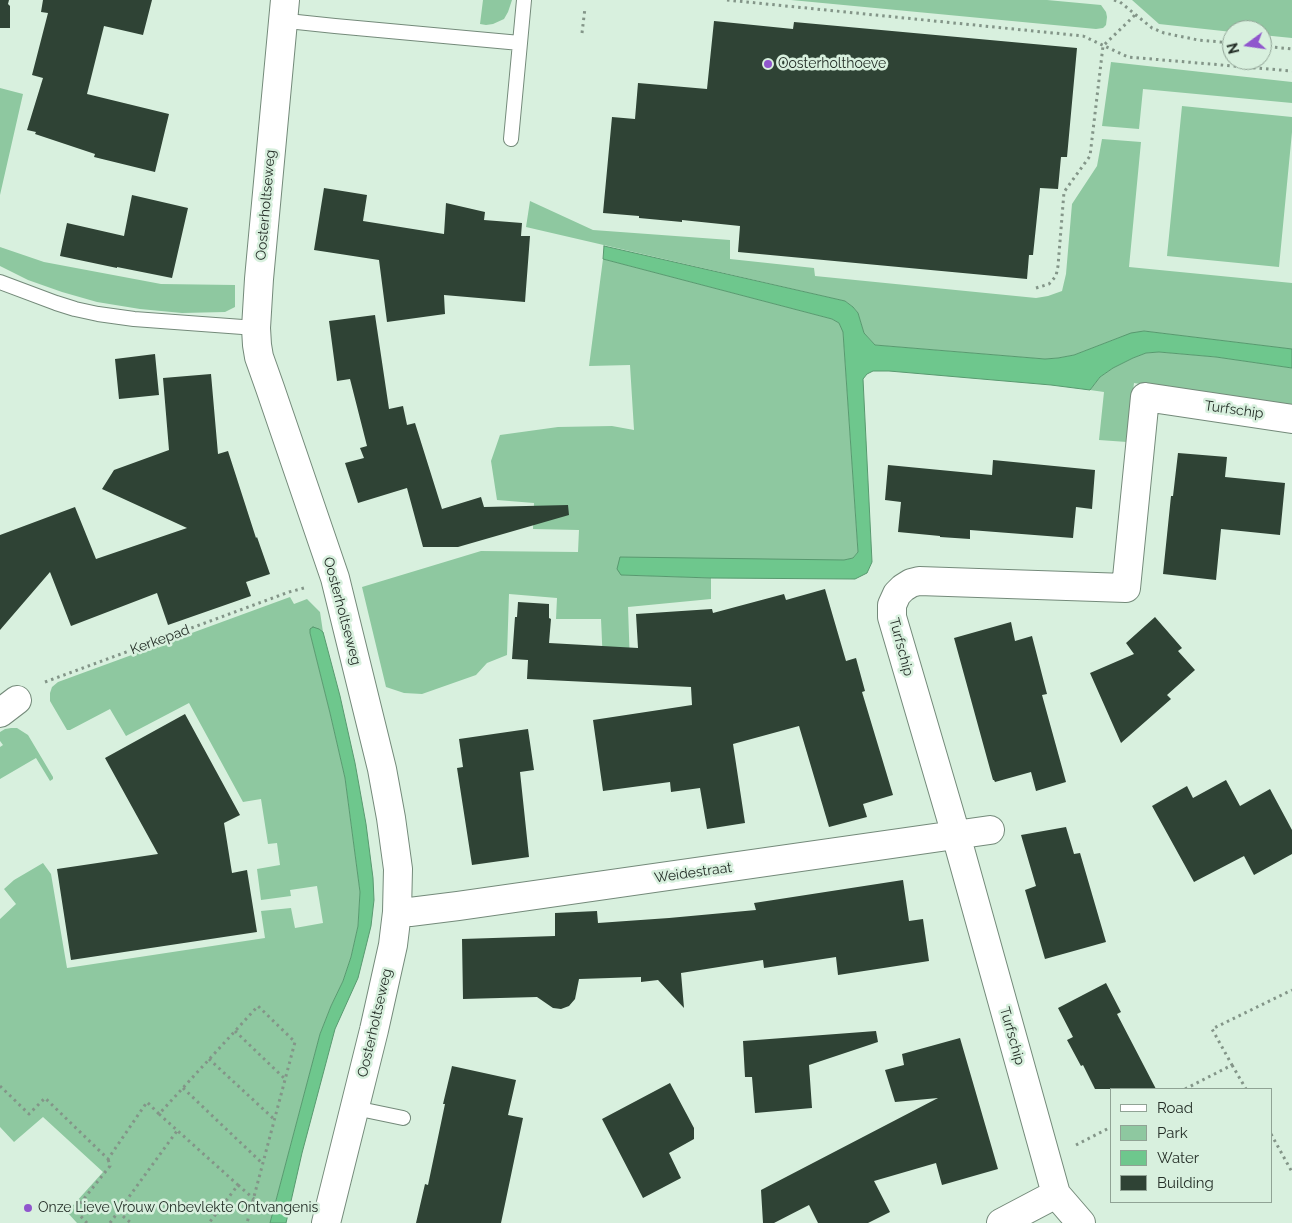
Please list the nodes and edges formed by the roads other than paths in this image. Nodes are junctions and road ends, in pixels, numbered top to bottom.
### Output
1 (524, 0) edge
2 (291, 11) edge
3 (520, 42) junction
4 (511, 139) dead end
5 (0, 282) edge
6 (256, 328) junction
7 (1292, 419) edge
8 (990, 830) dead end
9 (956, 835) junction
10 (397, 912) junction
11 (354, 1108) junction
12 (403, 1118) dead end
13 (1056, 1194) junction
14 (326, 1223) edge
15 (1001, 1223) edge
16 (1080, 1223) edge

1 - 3 lane
2 - 3 lane, Oosterholtseweg
2 - 6 street, Oosterholtseweg
3 - 4 lane
5 - 6 lane
6 - 10 street, Oosterholtseweg
7 - 9 street, Turfschip
8 - 9 street, Weidestraat
9 - 10 street, Weidestraat
9 - 13 street, Turfschip
10 - 11 street, Oosterholtseweg
11 - 12 lane
11 - 14 street, Oosterholtseweg
13 - 15 street
13 - 16 street

